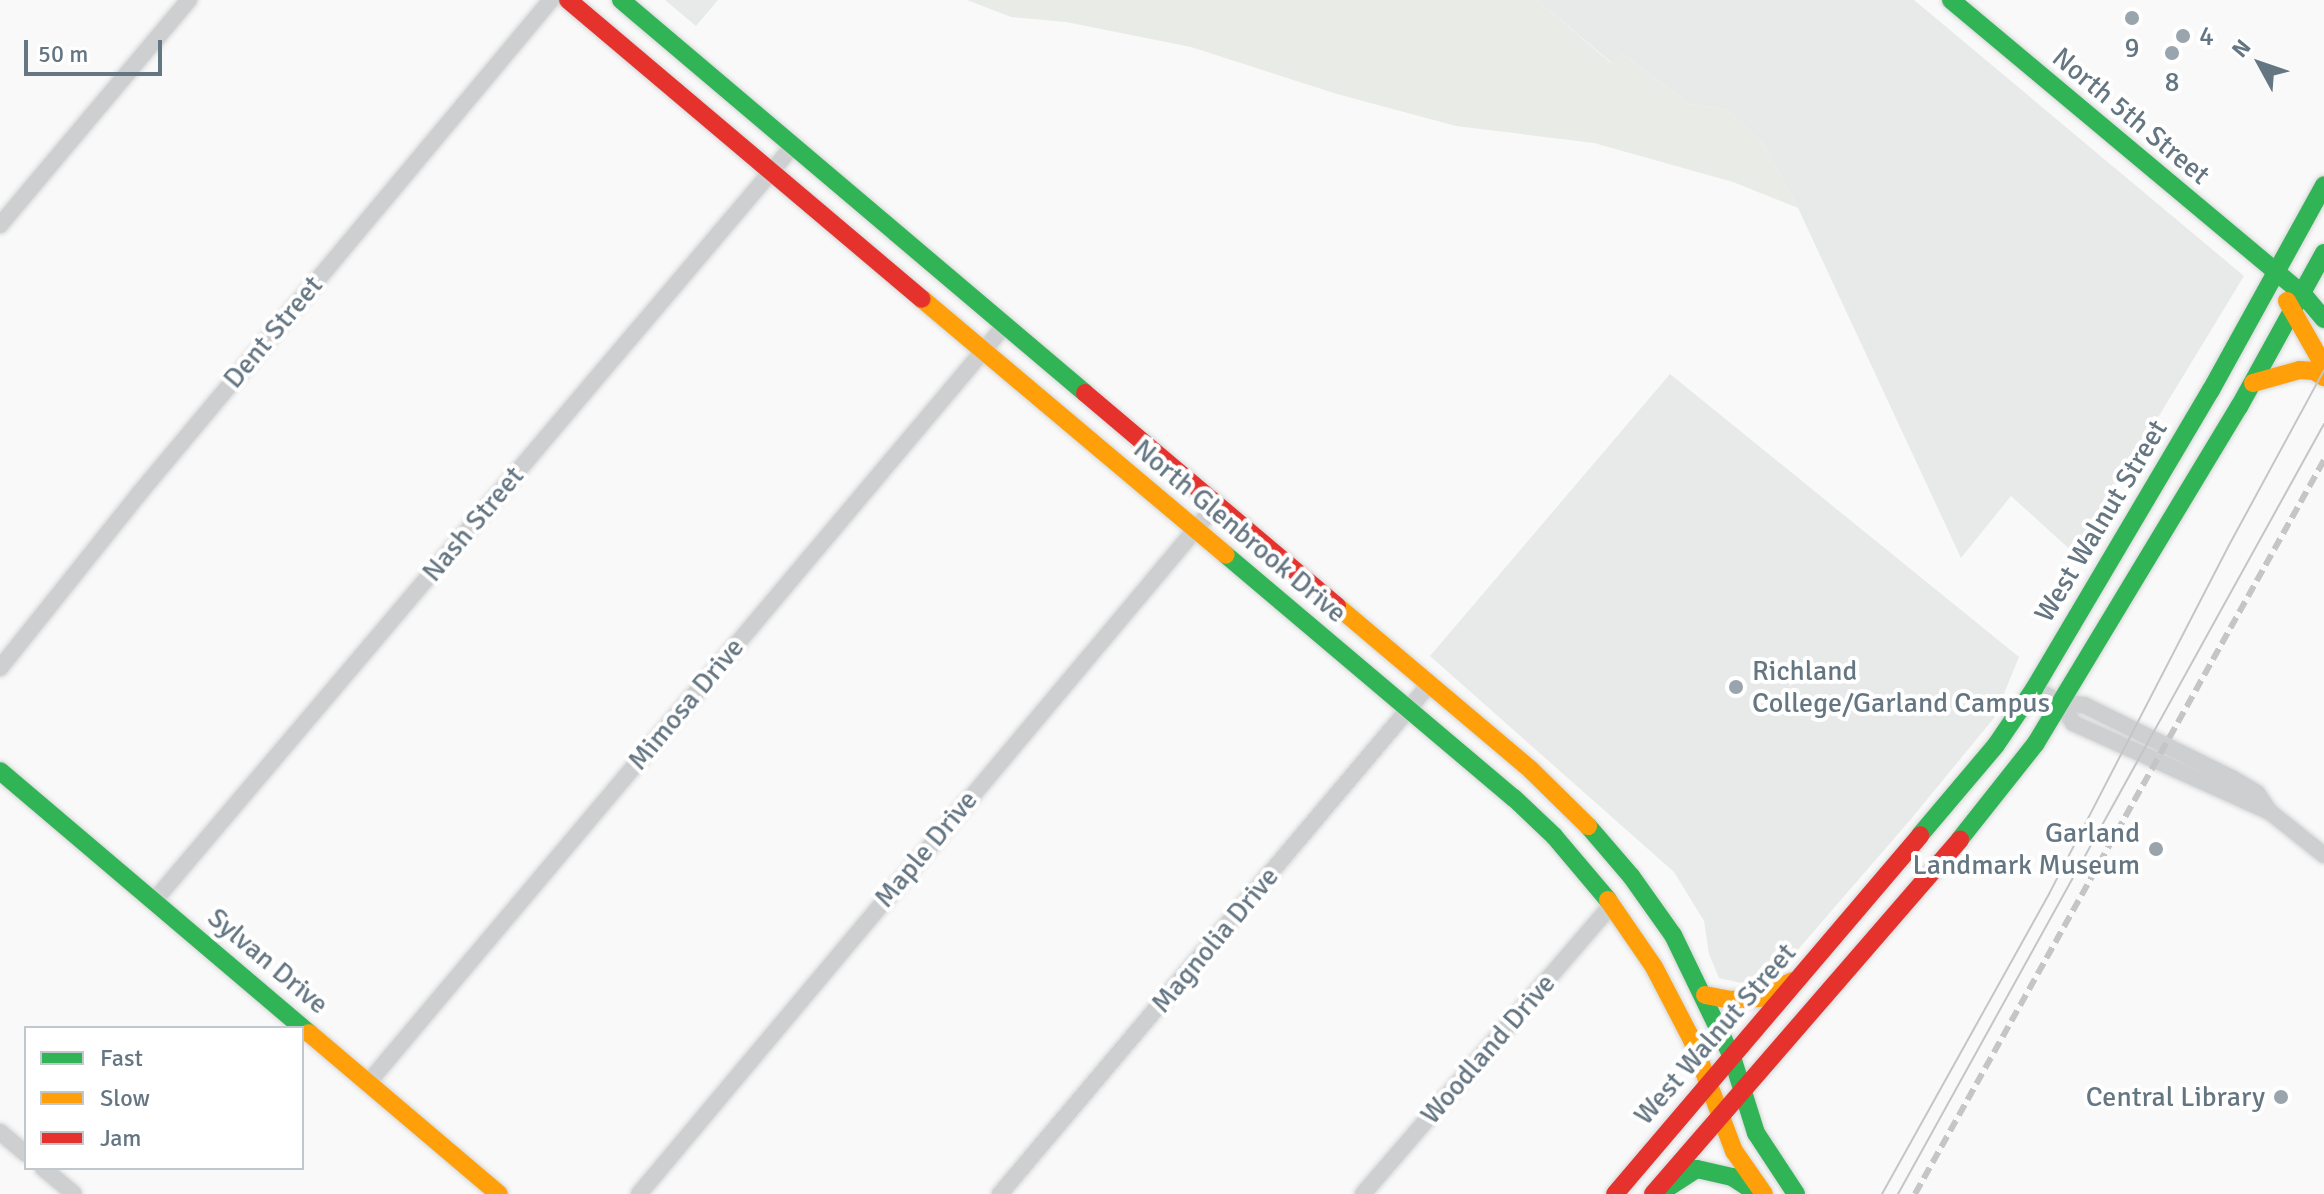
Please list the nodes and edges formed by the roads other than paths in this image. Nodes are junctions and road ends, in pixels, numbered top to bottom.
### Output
1 (189, 0) edge
2 (551, 0) edge
3 (568, 0) edge
4 (621, 0) edge
5 (1951, 0) edge
6 (792, 147) junction
7 (770, 173) junction
8 (2324, 185) edge
9 (0, 225) edge
10 (2324, 253) edge
11 (2275, 274) junction
12 (2302, 293) junction
13 (2291, 313) junction
14 (2324, 319) edge
15 (1004, 326) junction
16 (983, 351) junction
17 (2324, 366) edge
18 (2324, 377) edge
19 (2253, 383) junction
20 (1215, 506) junction
21 (1195, 528) junction
22 (0, 668) edge
23 (1428, 686) junction
24 (2034, 689) junction
25 (2061, 703) junction
26 (1409, 710) junction
27 (0, 771) edge
28 (2324, 855) edge
29 (154, 901) junction
30 (1612, 905) junction
31 (1804, 974) junction
32 (1705, 995) junction
33 (301, 1026) edge
34 (304, 1029) edge
35 (1732, 1057) junction
36 (368, 1083) junction
37 (1710, 1083) junction
38 (1744, 1089) junction
39 (1722, 1114) junction
40 (0, 1132) edge
41 (24, 1152) edge
42 (45, 1170) edge
43 (74, 1194) edge
44 (499, 1194) edge
45 (639, 1194) edge
46 (1000, 1194) edge
47 (1363, 1194) edge
48 (1615, 1194) edge
49 (1653, 1194) edge
50 (1663, 1194) edge
51 (1758, 1194) edge
52 (1764, 1194) edge
53 (1796, 1194) edge

1 - 9 street
2 - 22 street, Dent Street
3 - 7 main road, North Glenbrook Drive
4 - 6 main road, North Glenbrook Drive
5 - 11 main road, North 5th Street
6 - 7 street, Nash Street
6 - 15 main road, North Glenbrook Drive
7 - 16 main road, North Glenbrook Drive
7 - 29 street, Nash Street
8 - 11 main road, West Walnut Street
10 - 12 main road, West Walnut Street
11 - 12 main road, North 5th Street
11 - 13 main road, North 5th Street
11 - 24 main road, West Walnut Street
12 - 13 main road, West Walnut Street
12 - 14 main road, North 5th Street
13 - 17 main road, North 5th Street
13 - 19 main road, West Walnut Street
15 - 16 street, Mimosa Drive
15 - 20 main road, North Glenbrook Drive
16 - 21 main road, North Glenbrook Drive
16 - 36 street, Mimosa Drive
18 - 19 main road
19 - 25 main road, West Walnut Street
20 - 21 street, Maple Drive
20 - 23 main road, North Glenbrook Drive
21 - 26 main road, North Glenbrook Drive
21 - 45 street, Maple Drive
23 - 26 street, Magnolia Drive
23 - 32 main road, North Glenbrook Drive
24 - 25 street
24 - 31 main road, West Walnut Street
25 - 28 street
25 - 38 main road, West Walnut Street
26 - 30 main road, North Glenbrook Drive
26 - 46 street, Magnolia Drive
27 - 29 main road, Sylvan Drive
29 - 33 main road, Sylvan Drive
30 - 37 main road, North Glenbrook Drive
30 - 47 street, Woodland Drive
31 - 32 main road
31 - 35 main road, West Walnut Street
32 - 35 main road, North Glenbrook Drive
34 - 36 main road, Sylvan Drive
35 - 37 main road, West Walnut Street
35 - 38 main road, North Glenbrook Drive
36 - 44 main road, Sylvan Drive
37 - 39 main road, North Glenbrook Drive
37 - 48 main road, West Walnut Street
38 - 39 main road, West Walnut Street
38 - 53 main road, North Glenbrook Drive
39 - 49 main road, West Walnut Street
39 - 52 main road, North Glenbrook Drive
40 - 41 street
42 - 43 street
50 - 51 main road

